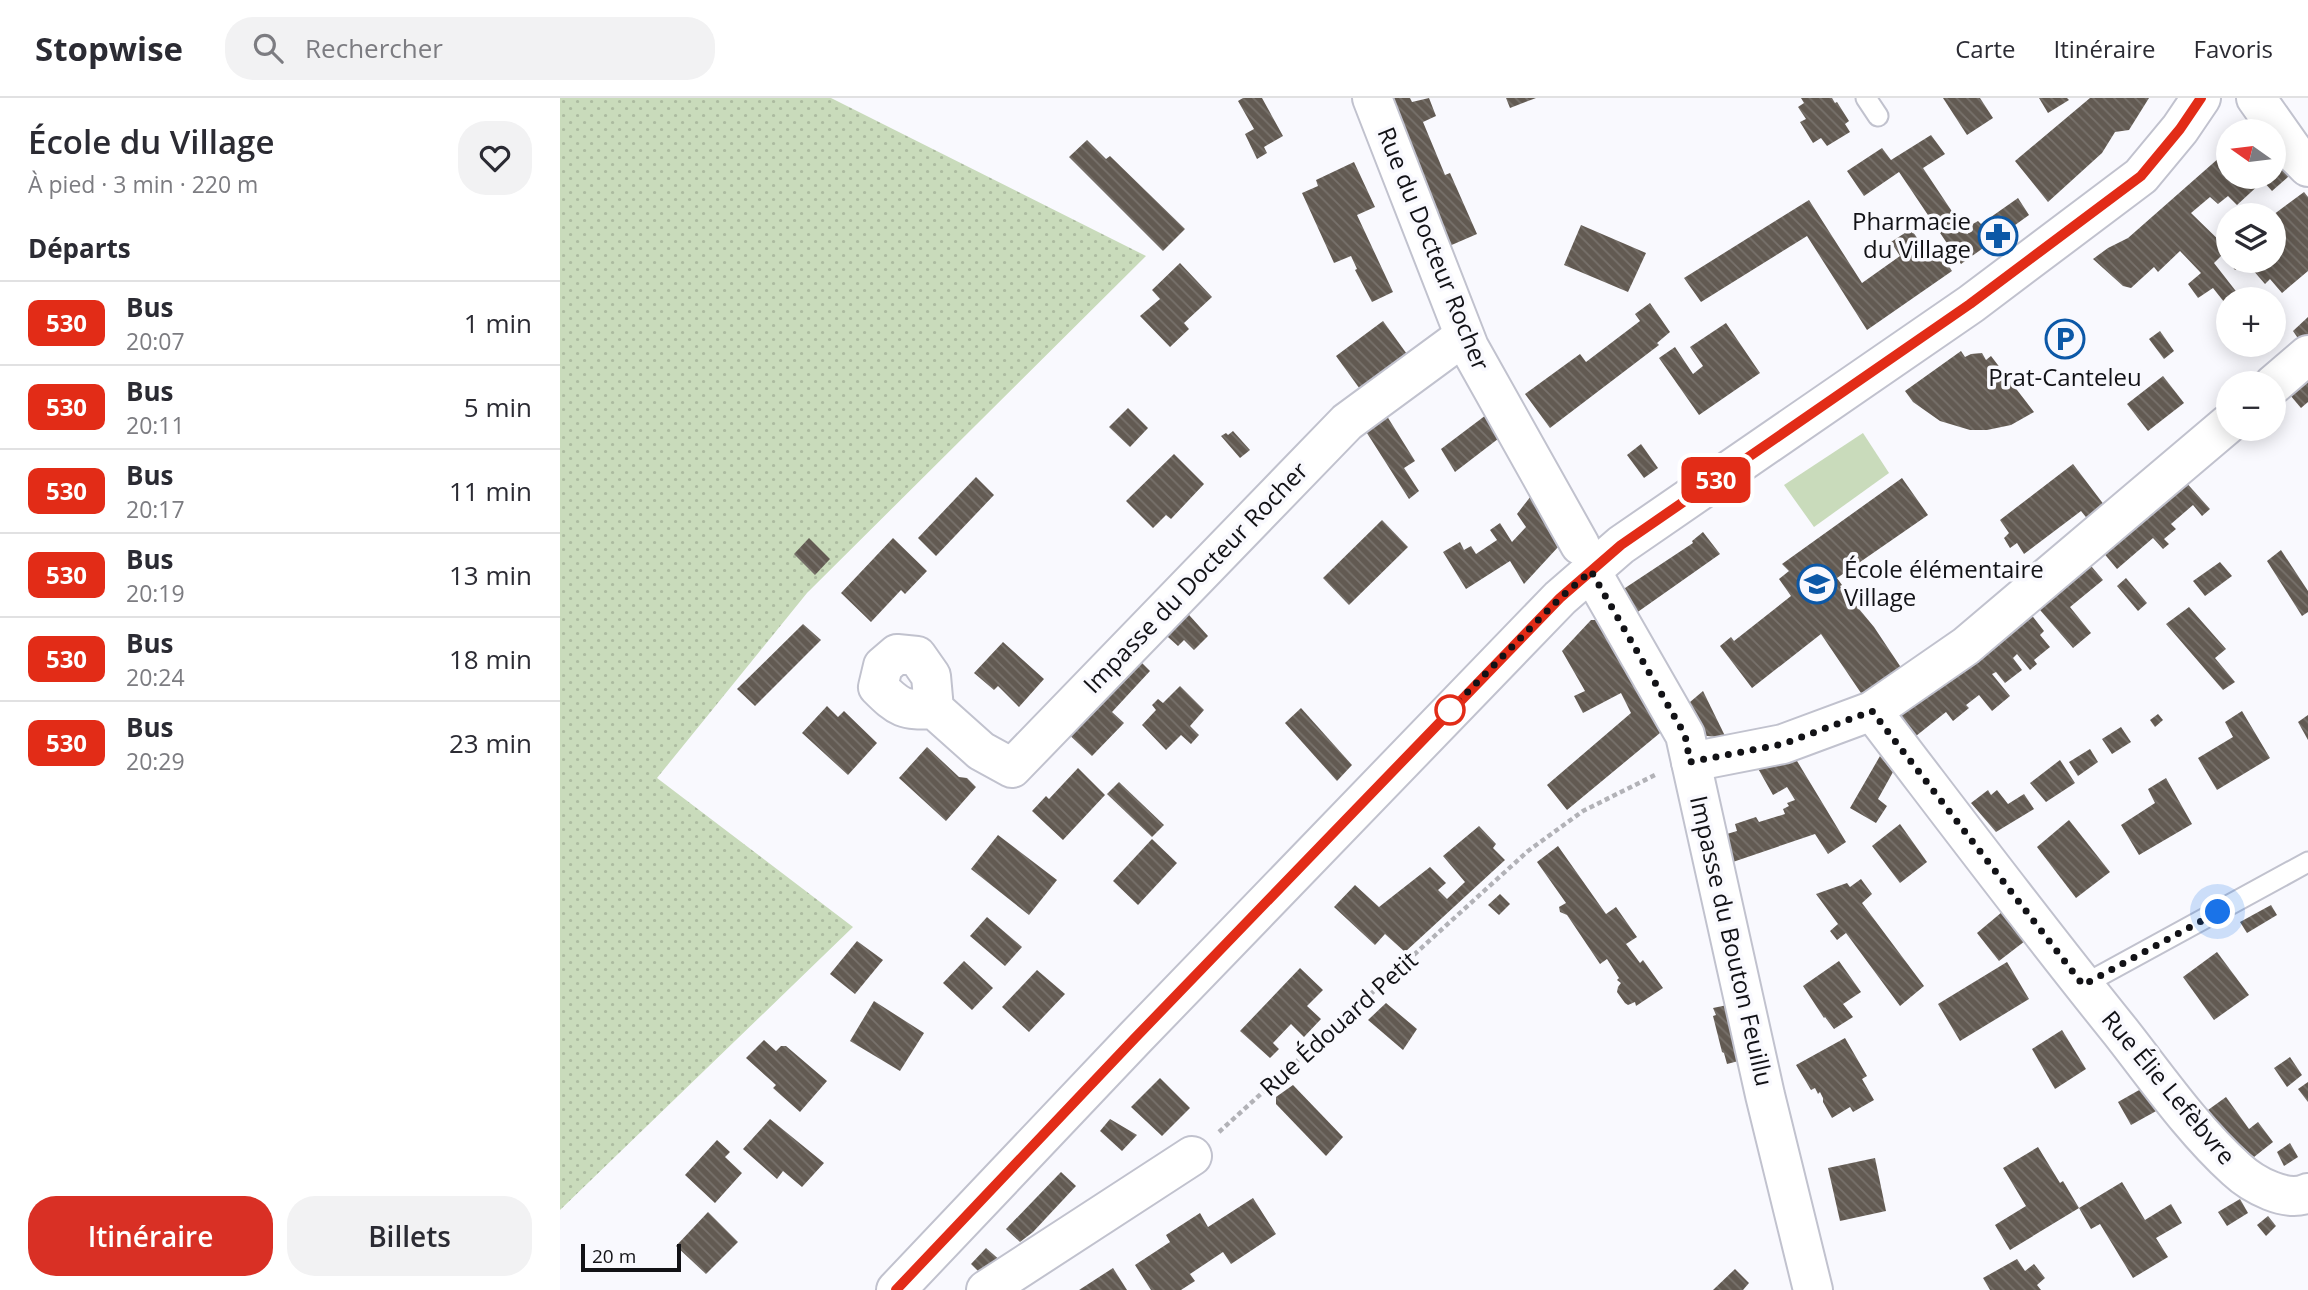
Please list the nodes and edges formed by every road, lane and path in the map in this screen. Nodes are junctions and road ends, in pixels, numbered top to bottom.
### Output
1 (1372, 98) edge
2 (1866, 98) edge
3 (2201, 98) edge
4 (2256, 98) edge
5 (1878, 116) dead end
6 (2308, 167) edge
7 (1464, 336) junction
8 (2308, 355) edge
9 (2286, 374) edge
10 (2216, 434) edge
11 (1578, 543) junction
12 (934, 709) dead end
13 (1872, 711) junction
14 (1692, 768) junction
15 (2308, 862) edge
16 (2083, 985) junction
17 (1192, 1157) joint
18 (2308, 1192) edge
19 (896, 1290) edge
20 (986, 1290) edge
21 (1813, 1290) edge

1 - 7 street, Rue du Docteur Rocher
2 - 5 lane
3 - 11 street
4 - 6 street
7 - 11 street, Rue du Docteur Rocher
7 - 12 street, Impasse du Docteur Rocher
8 - 9 street
10 - 13 street
11 - 14 street, Impasse du Bouton Feuillu
11 - 19 street
13 - 14 street
13 - 16 street, Rue Élie Lefèbvre
14 - 17 path, Rue Édouard Petit
14 - 21 street, Impasse du Bouton Feuillu
15 - 16 lane
16 - 18 street, Rue Élie Lefèbvre
17 - 20 street

